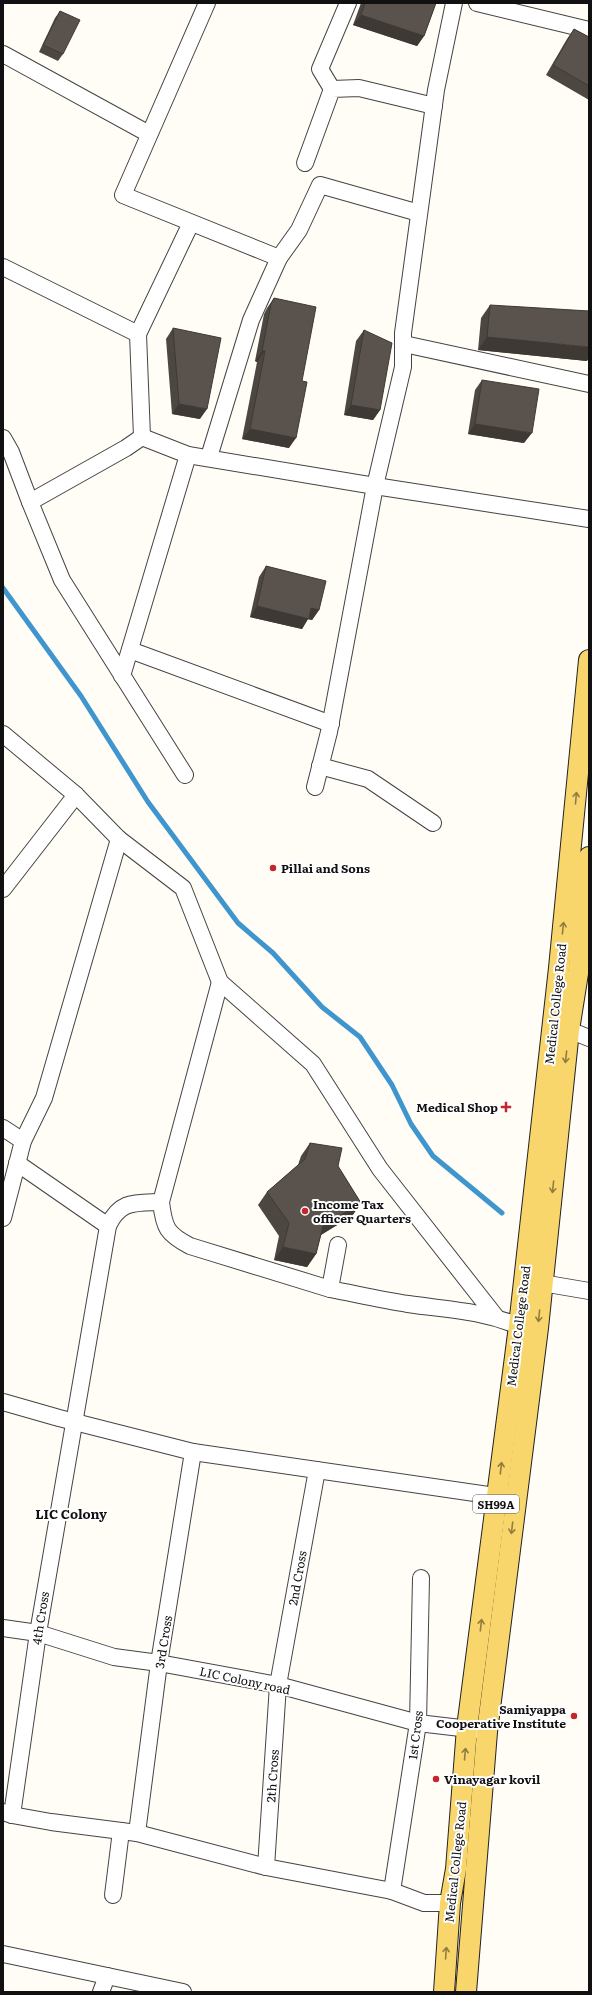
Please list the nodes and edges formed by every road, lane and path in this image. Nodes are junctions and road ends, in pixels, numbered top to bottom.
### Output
1 (207, 3) edge
2 (348, 3) edge
3 (454, 3) edge
4 (476, 3) edge
5 (589, 30) edge
6 (3, 54) edge
7 (332, 88) junction
8 (434, 106) junction
9 (149, 134) junction
10 (305, 163) dead end
11 (419, 213) junction
12 (191, 223) junction
13 (279, 258) junction
14 (3, 267) edge
15 (138, 334) junction
16 (404, 344) junction
17 (589, 384) edge
18 (142, 437) junction
19 (3, 438) edge
20 (7, 454) edge
21 (188, 455) junction
22 (209, 457) junction
23 (375, 486) junction
24 (30, 502) junction
25 (589, 519) edge
26 (130, 650) junction
27 (589, 660) edge
28 (122, 676) junction
29 (331, 724) junction
30 (3, 734) edge
31 (320, 766) junction
32 (185, 775) dead end
33 (315, 787) dead end
34 (76, 795) junction
35 (434, 823) dead end
36 (119, 839) junction
37 (589, 857) edge
38 (8, 871) edge
39 (3, 889) edge
40 (572, 975) edge
41 (220, 982) junction
42 (565, 1021) junction
43 (589, 1038) edge
44 (3, 1128) edge
45 (24, 1141) junction
46 (18, 1163) junction
47 (161, 1202) junction
48 (3, 1218) edge
49 (108, 1226) junction
50 (338, 1244) dead end
51 (542, 1283) junction
52 (330, 1289) junction
53 (589, 1291) edge
54 (496, 1317) junction
55 (519, 1326) junction
56 (3, 1402) edge
57 (74, 1422) junction
58 (193, 1452) junction
59 (317, 1470) junction
60 (507, 1498) junction
61 (421, 1578) dead end
62 (3, 1628) edge
63 (38, 1633) junction
64 (159, 1663) junction
65 (278, 1685) junction
66 (418, 1723) junction
67 (467, 1728) junction
68 (487, 1732) junction
69 (7, 1813) edge
70 (129, 1832) junction
71 (266, 1867) junction
72 (392, 1892) junction
73 (113, 1895) dead end
74 (450, 1903) junction
75 (3, 1954) edge
76 (107, 1976) junction
77 (101, 1992) edge
78 (183, 1992) edge
79 (444, 1992) edge
80 (466, 1992) edge

1 - 9 street
2 - 7 street
3 - 8 street
4 - 5 street
6 - 9 street
7 - 8 street
7 - 10 street
8 - 11 street
9 - 12 street
11 - 13 street
11 - 16 street
12 - 13 street
12 - 15 street
13 - 22 street
14 - 15 street
15 - 18 street
16 - 17 street
16 - 23 street
18 - 21 street
18 - 24 street
19 - 20 street
20 - 24 street
21 - 22 street
21 - 26 street
22 - 23 street
23 - 25 street
23 - 29 street
24 - 28 street
26 - 28 street
26 - 29 street
40 -> 27 main road, Medical College Road / SH99A
28 - 32 street
29 - 31 street
30 - 34 street
31 - 33 street
31 - 35 street
34 - 36 street
34 - 38 street
36 - 41 street
36 - 45 street
37 - 40 main road, Medical College Road / SH99A
38 - 39 street
40 - 42 main road, Medical College Road / SH99A
41 - 47 street
41 - 54 street
42 - 43 street
42 -> 51 main road, Medical College Road / SH99A
42 - 55 main road, Medical College Road / SH99A
44 - 45 street
45 - 46 street
46 - 48 street
46 - 49 street
47 - 49 street
47 - 52 street
49 - 57 street, 4th Cross
50 - 52 street
51 - 53 street
51 -> 60 main road, Medical College Road / SH99A
52 - 54 street
54 - 55 street
60 -> 55 main road, Medical College Road / SH99A
56 - 57 street
57 - 58 street
57 - 63 street, 4th Cross
58 - 59 street
58 - 64 street, 3rd Cross
59 - 60 street
59 - 65 street, 2nd Cross
67 -> 60 main road, Medical College Road / SH99A
60 -> 68 main road, Medical College Road / SH99A
61 - 66 street, 1st Cross
62 - 63 street, LIC Colony road
63 - 64 street, LIC Colony road
63 - 69 street, 4th Cross
64 - 65 street, LIC Colony road
64 - 70 street, 3rd Cross
65 - 66 street, LIC Colony road
65 - 71 street, 2th Cross
66 - 67 street, LIC Colony road
66 - 72 street, 1st Cross
67 - 68 street, LIC Colony road
74 -> 67 main road, Medical College Road / SH99A
68 - 80 main road, Medical College Road / SH99A
69 - 70 street
70 - 71 street
70 - 73 street, 3rd Cross
71 - 72 street
72 - 74 street
79 -> 74 main road, Medical College Road / SH99A
75 - 76 street
76 - 77 street
76 - 78 street

